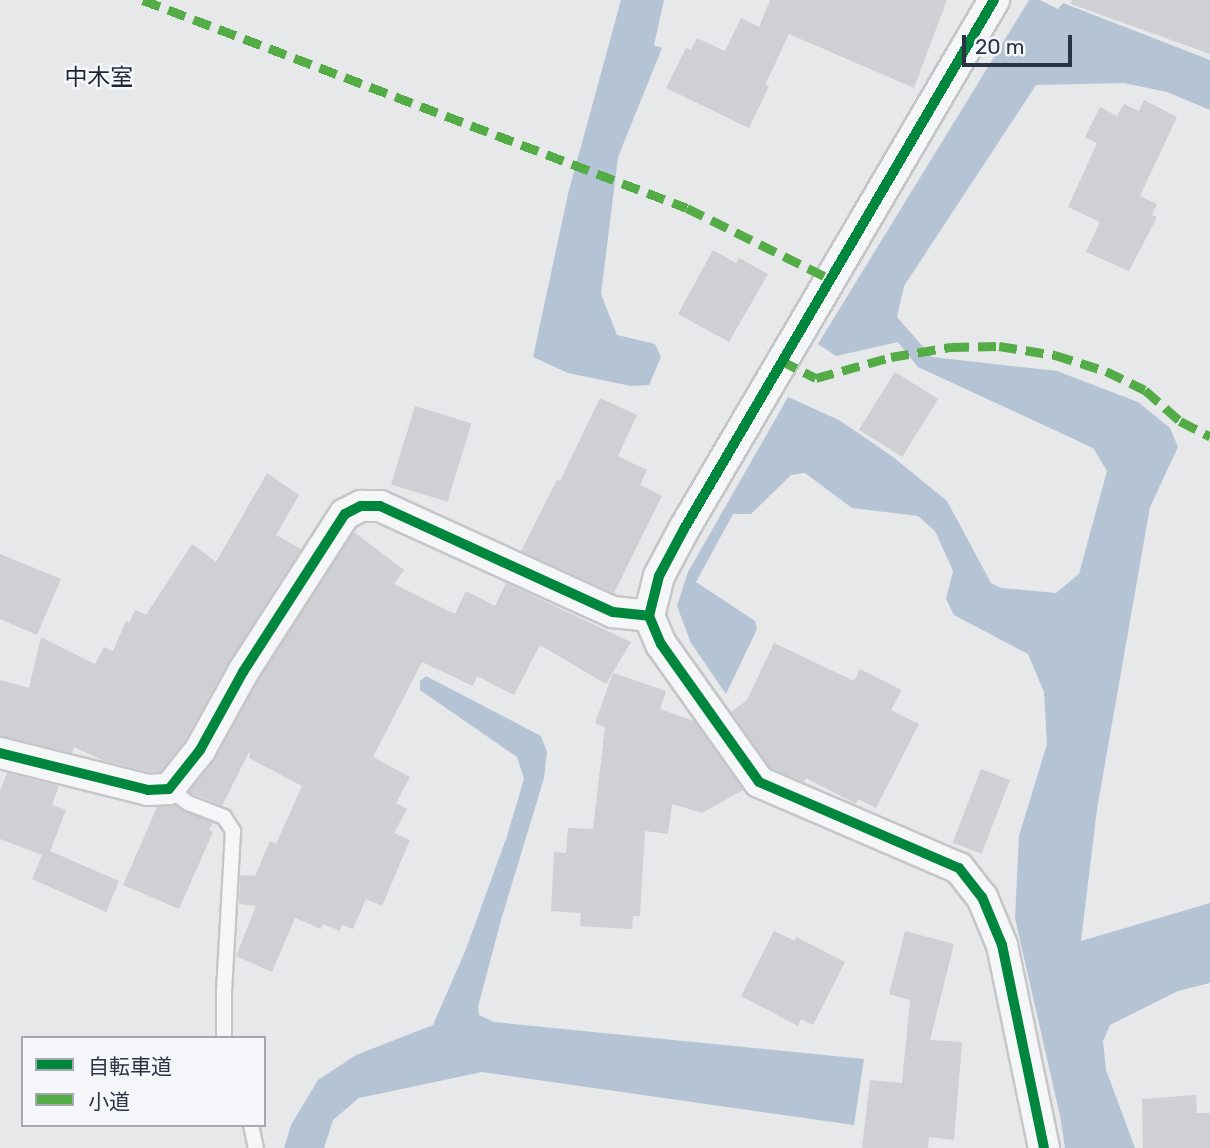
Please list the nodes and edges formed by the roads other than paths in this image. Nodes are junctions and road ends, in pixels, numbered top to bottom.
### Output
1 (993, 0) edge
2 (649, 616) junction
3 (0, 753) edge
4 (169, 789) junction
5 (224, 1036) edge
6 (251, 1127) edge
7 (256, 1148) edge
8 (1044, 1148) edge

1 - 2 street
2 - 4 street
2 - 8 street
3 - 4 street
4 - 5 lane
6 - 7 lane

